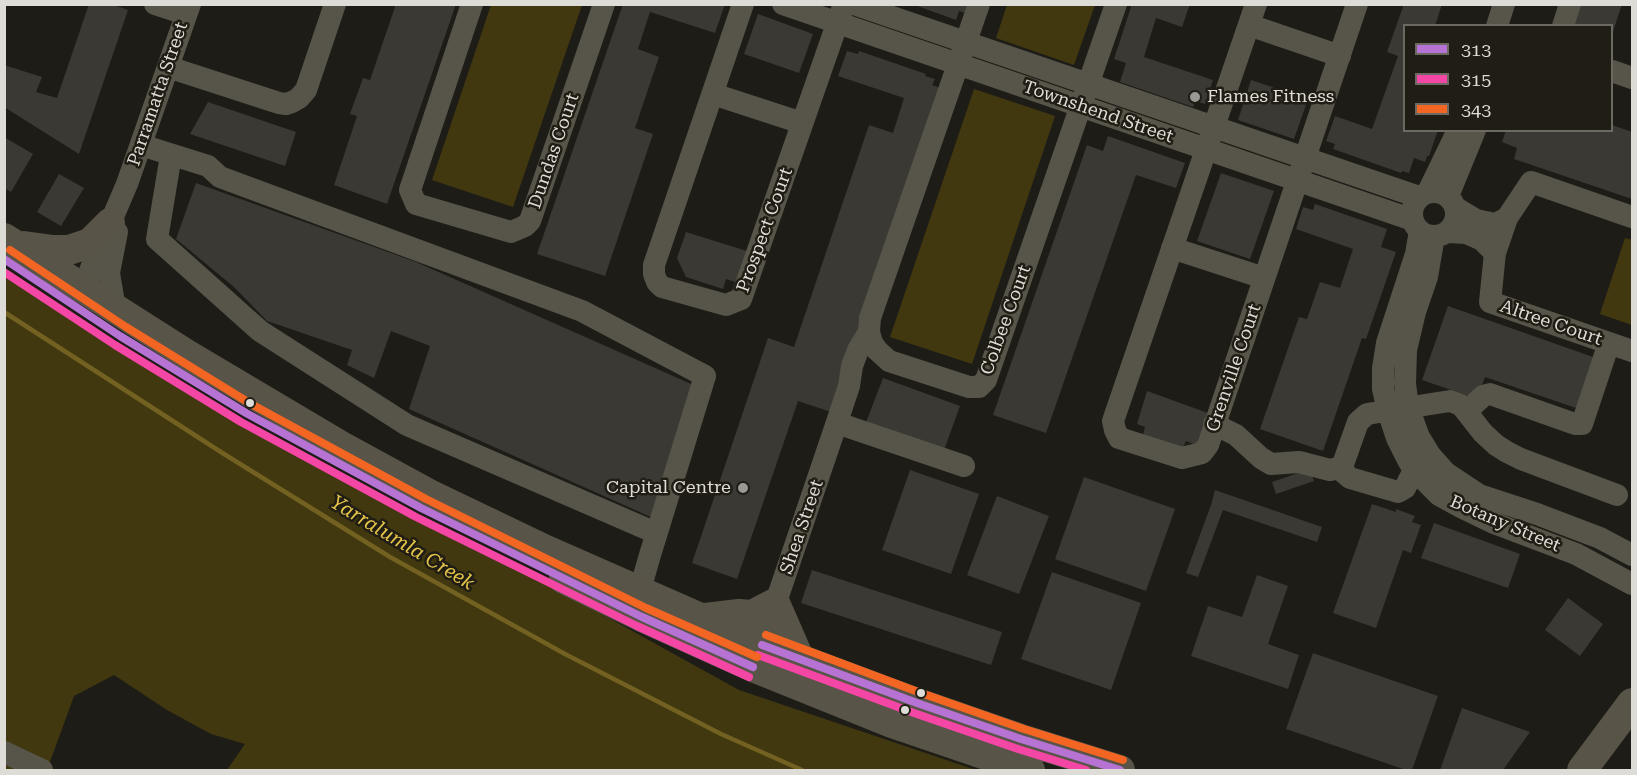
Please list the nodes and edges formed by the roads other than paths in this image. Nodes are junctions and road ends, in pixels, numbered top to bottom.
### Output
1 (155, 4) edge
2 (335, 4) edge
3 (472, 4) edge
4 (604, 4) edge
5 (743, 4) edge
6 (783, 4) edge
7 (854, 4) edge
8 (979, 4) edge
9 (1116, 4) edge
10 (1357, 4) edge
11 (1504, 4) edge
12 (1521, 4) edge
13 (1570, 4) edge
14 (188, 9) edge
15 (841, 14) edge
16 (1252, 15) edge
17 (1498, 24) edge
18 (1515, 24) edge
19 (1564, 24) edge
20 (966, 43) junction
21 (1340, 56) junction
22 (959, 64) junction
23 (168, 67) junction
24 (1613, 72) edge
25 (1632, 78) edge
26 (1088, 84) junction
27 (713, 94) junction
28 (1081, 106) junction
29 (802, 123) junction
30 (1214, 127) junction
31 (1457, 132) edge
32 (1474, 132) edge
33 (141, 146) junction
34 (1206, 149) junction
35 (171, 155) junction
36 (1305, 158) junction
37 (1298, 181) junction
38 (127, 184) junction
39 (1438, 199) junction
40 (1632, 217) edge
41 (1507, 218) junction
42 (110, 223) junction
43 (1428, 230) junction
44 (8, 247) edge
45 (1172, 248) junction
46 (1495, 253) junction
47 (1264, 278) junction
48 (84, 289) junction
49 (117, 322) junction
50 (870, 332) junction
51 (1609, 343) junction
52 (1632, 351) edge
53 (889, 361) junction
54 (849, 386) junction
55 (1398, 409) junction
56 (1467, 411) junction
57 (837, 423) junction
58 (1214, 424) junction
59 (1422, 462) junction
60 (964, 466) dead end
61 (1342, 467) junction
62 (1617, 495) dead end
63 (656, 533) junction
64 (1632, 555) edge
65 (1632, 584) edge
66 (775, 603) junction
67 (641, 604) junction
68 (702, 618) junction
69 (758, 656) junction
70 (799, 658) junction
71 (1632, 703) edge
72 (4, 752) edge
73 (42, 771) edge
74 (1030, 771) edge
75 (1120, 771) edge
76 (1582, 771) edge

1 - 14 street
2 - 23 street
3 - 4 street, Dundas Court
5 - 27 street, Prospect Court
6 - 15 street, Townshend Street
7 - 20 street, Townshend Street
8 - 20 street
9 - 26 street, Colbee Court
10 - 21 street, Grenville Court
11 - 17 street
12 - 18 street
13 - 19 street
14 - 23 street, Parramatta Street
15 - 22 street, Townshend Street
15 - 29 street, Prospect Court
16 - 21 street
16 - 30 street, Grenville Court
20 - 22 street
20 - 26 street, Townshend Street
21 - 36 street, Grenville Court
22 - 28 street, Townshend Street
22 - 50 street
23 - 33 street, Parramatta Street
24 - 25 street
26 - 28 street, Colbee Court
26 - 30 street, Townshend Street
27 - 29 street
27 - 29 street, Prospect Court
28 - 34 street, Townshend Street
28 - 53 street, Colbee Court
30 - 34 street, Grenville Court
30 - 36 street, Townshend Street
31 - 39 street
32 - 39 street
33 - 35 street
33 - 38 street, Parramatta Street
34 - 37 street, Townshend Street
34 - 45 street, Grenville Court
35 - 63 street
35 - 63 street
36 - 37 street, Grenville Court
36 - 39 street, Townshend Street
37 - 43 street, Townshend Street
37 - 47 street, Grenville Court
38 - 42 street, Parramatta Street
38 - 49 street, Parramatta Street
39 - 41 street, Townshend Street
39 - 43 street
39 - 43 street
40 - 41 street, Altree Court
41 - 46 street, Altree Court
42 - 44 main road
42 - 48 street, Parramatta Street
43 - 46 street, Townshend Street
43 - 55 street, Botany Street
44 - 48 main road
44 - 49 main road
45 - 47 street
45 - 58 street, Grenville Court
46 - 51 street, Altree Court
47 - 58 street, Grenville Court
48 - 49 main road
49 - 67 main road
50 - 53 street
50 - 54 street, Shea Street
51 - 52 street, Altree Court
51 - 56 street
53 - 54 street, Shea Street
54 - 57 street, Shea Street
55 - 56 street
55 - 59 street, Botany Street
55 - 61 street
56 - 62 street
57 - 60 street
57 - 66 street, Shea Street
58 - 61 street
59 - 61 street
59 - 64 street, Botany Street
59 - 65 street, Botany Street
63 - 67 street
66 - 68 main road
66 - 69 street, Shea Street
66 - 70 main road
67 - 68 main road
67 - 69 main road
68 - 69 main road
69 - 70 main road
69 - 74 main road
70 - 75 main road
71 - 76 main road
72 - 73 street

